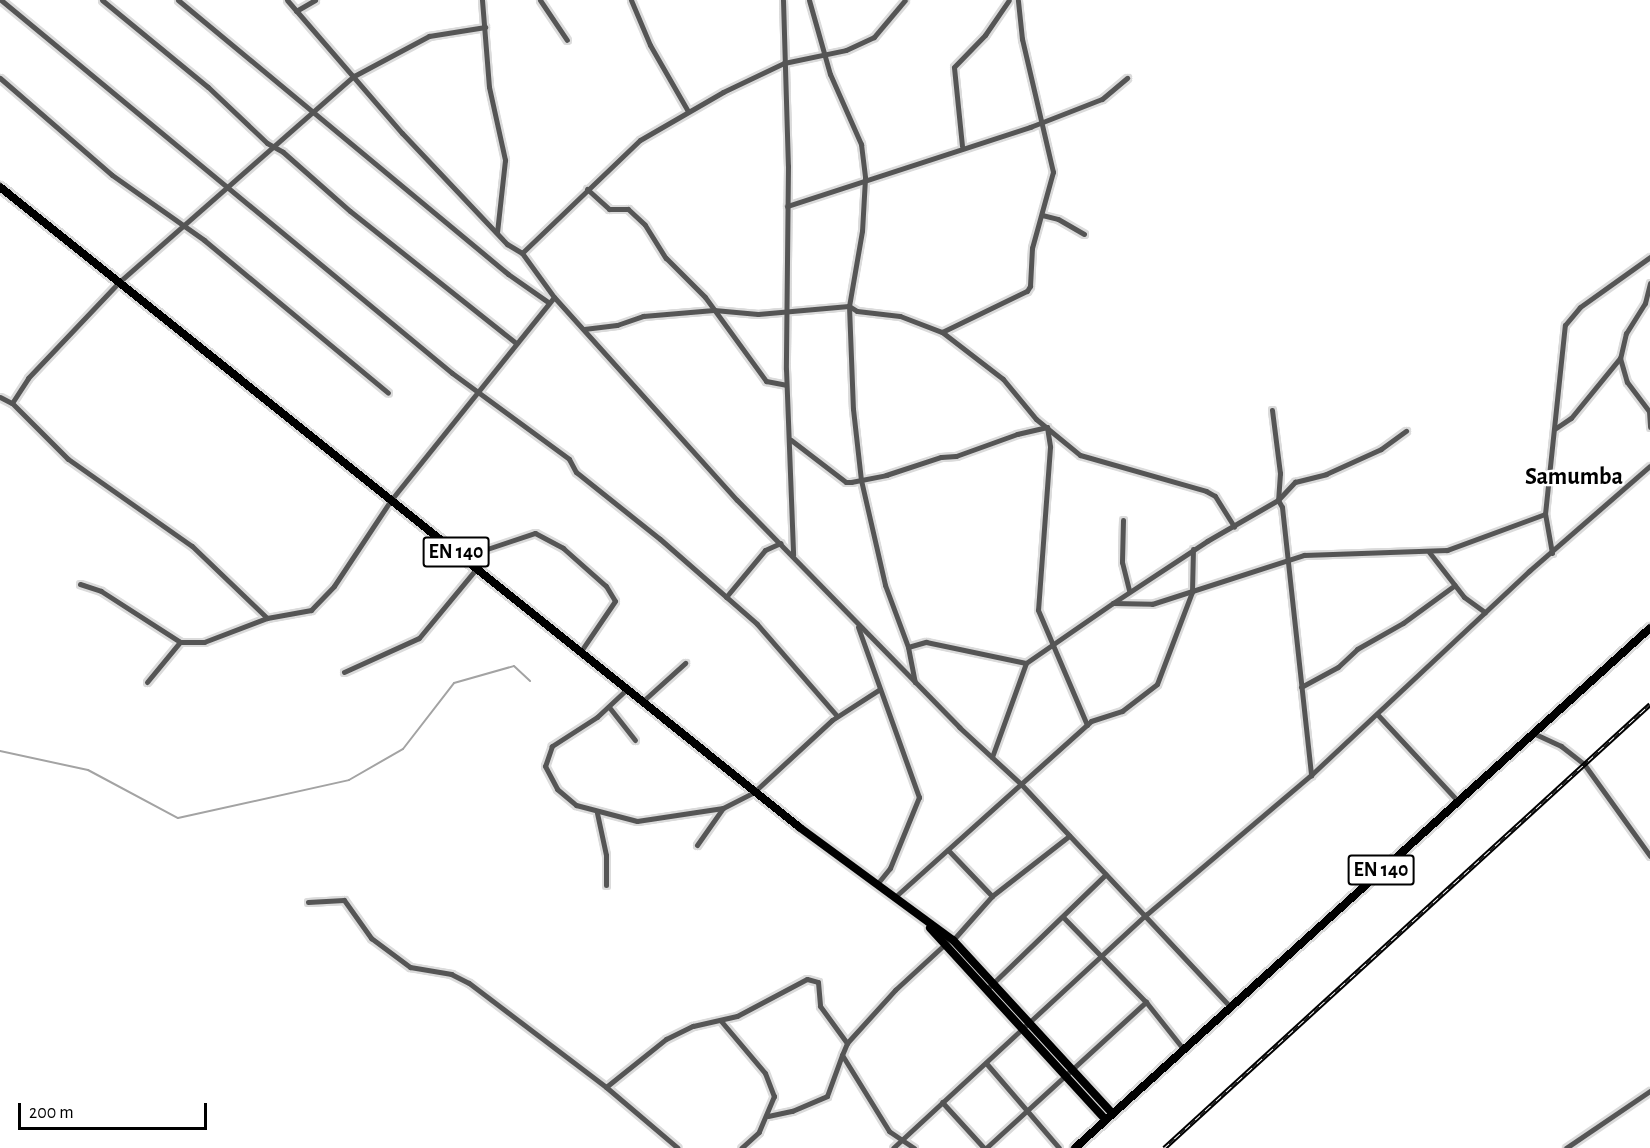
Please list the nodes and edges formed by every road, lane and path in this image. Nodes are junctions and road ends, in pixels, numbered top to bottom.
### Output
1 (1, 0) edge
2 (102, 0) edge
3 (178, 0) edge
4 (287, 0) edge
5 (315, 0) edge
6 (482, 0) edge
7 (540, 0) edge
8 (631, 0) edge
9 (783, 0) edge
10 (809, 0) edge
11 (905, 0) edge
12 (1009, 0) edge
13 (1018, 0) edge
14 (296, 11) junction
15 (485, 27) junction
16 (567, 40) dead end
17 (823, 53) junction
18 (784, 63) junction
19 (354, 76) junction
20 (0, 78) edge
21 (1127, 78) dead end
22 (313, 111) junction
23 (688, 111) junction
24 (1039, 123) junction
25 (962, 146) junction
26 (275, 147) junction
27 (865, 178) junction
28 (0, 187) edge
29 (229, 188) junction
30 (586, 189) junction
31 (787, 206) junction
32 (1042, 215) junction
33 (183, 226) junction
34 (497, 233) junction
35 (1084, 234) dead end
36 (522, 253) junction
37 (1650, 257) edge
38 (1643, 262) junction
39 (1650, 268) edge
40 (118, 283) junction
41 (1650, 283) edge
42 (554, 297) junction
43 (548, 302) junction
44 (849, 306) junction
45 (788, 309) junction
46 (714, 310) junction
47 (584, 329) junction
48 (942, 332) junction
49 (516, 343) junction
50 (1620, 358) junction
51 (786, 385) junction
52 (478, 392) junction
53 (388, 393) dead end
54 (0, 397) edge
55 (12, 403) junction
56 (1272, 410) dead end
57 (1650, 427) edge
58 (1047, 428) junction
59 (1556, 428) junction
60 (1406, 431) dead end
61 (791, 440) junction
62 (1650, 466) edge
63 (861, 480) junction
64 (391, 500) junction
65 (1278, 500) junction
66 (1545, 514) junction
67 (1123, 520) dead end
68 (1234, 527) junction
69 (781, 543) junction
70 (1193, 549) junction
71 (455, 550) junction
72 (1429, 552) junction
73 (1552, 553) junction
74 (793, 556) junction
75 (1289, 559) junction
76 (477, 568) junction
77 (80, 584) dead end
78 (1455, 585) junction
79 (1129, 591) junction
80 (1192, 592) junction
81 (726, 597) junction
82 (1113, 603) junction
83 (1485, 612) junction
84 (267, 618) junction
85 (858, 626) junction
86 (1650, 627) edge
87 (180, 642) junction
88 (1052, 643) junction
89 (908, 647) junction
90 (580, 651) junction
91 (685, 663) dead end
92 (1026, 663) junction
93 (344, 672) dead end
94 (147, 682) dead end
95 (915, 684) junction
96 (1301, 687) junction
97 (627, 689) junction
98 (880, 689) junction
99 (643, 702) junction
100 (609, 707) junction
101 (830, 711) junction
102 (1377, 714) junction
103 (837, 716) junction
104 (829, 722) junction
105 (1087, 725) junction
106 (1531, 733) junction
107 (635, 740) dead end
108 (992, 757) junction
109 (1311, 775) junction
110 (1021, 784) junction
111 (754, 792) junction
112 (1457, 800) junction
113 (723, 808) junction
114 (597, 813) junction
115 (1069, 836) junction
116 (697, 845) dead end
117 (948, 850) junction
118 (1650, 856) edge
119 (1106, 874) junction
120 (878, 883) junction
121 (606, 885) dead end
122 (896, 896) junction
123 (992, 897) junction
124 (308, 902) dead end
125 (1147, 914) junction
126 (1063, 917) junction
127 (949, 942) junction
128 (1102, 957) junction
129 (990, 986) junction
130 (1146, 1002) junction
131 (1231, 1008) junction
132 (721, 1021) junction
133 (1027, 1026) junction
134 (847, 1043) junction
135 (1184, 1050) junction
136 (842, 1056) junction
137 (986, 1063) junction
138 (1069, 1072) junction
139 (606, 1087) junction
140 (1650, 1091) edge
141 (942, 1102) junction
142 (1026, 1111) junction
143 (768, 1116) junction
144 (1109, 1117) junction
145 (904, 1138) junction
146 (678, 1148) edge
147 (741, 1148) edge
148 (893, 1148) edge
149 (914, 1148) edge
150 (985, 1148) edge
151 (1059, 1148) edge
152 (1075, 1148) edge
153 (1566, 1148) edge

1 - 29 street
2 - 26 street
3 - 22 street
4 - 14 street
5 - 14 street
6 - 15 street
7 - 16 street
8 - 23 street
9 - 18 street
10 - 17 street
11 - 17 street
12 - 25 street
13 - 24 street
14 - 19 street
15 - 19 street
15 - 34 street
17 - 18 street
17 - 27 street
18 - 23 street
18 - 31 street
19 - 22 street
19 - 34 street
20 - 33 street
21 - 24 street
22 - 26 street
22 - 43 street
23 - 30 street
24 - 25 street
24 - 32 street
25 - 27 street
26 - 29 street
26 - 49 street
27 - 31 street
27 - 44 street
28 - 40 main road, EN 140
29 - 33 street
29 - 52 street
30 - 36 street
30 - 46 street
31 - 45 street
32 - 35 street
32 - 48 street
33 - 40 street
33 - 53 street
34 - 36 street
36 - 42 street
37 - 38 street
38 - 39 street
38 - 59 street
40 - 55 street
40 - 64 main road, EN 140
41 - 50 street
42 - 43 street
42 - 47 street
43 - 49 street
44 - 45 street
44 - 48 street
44 - 63 street
45 - 46 street
45 - 51 street
46 - 47 street
46 - 51 street
47 - 69 street
48 - 58 street
49 - 52 street
50 - 57 street
50 - 59 street
51 - 61 street
52 - 64 street
52 - 81 street
54 - 55 street
55 - 84 street
56 - 65 street
58 - 63 street
58 - 68 street
58 - 88 street
59 - 66 street
60 - 65 street
61 - 63 street
61 - 74 street
62 - 73 street
63 - 89 street
64 - 71 main road, EN 140
64 - 84 street
65 - 68 street
65 - 75 street
66 - 72 street
66 - 73 street
67 - 79 street
68 - 70 street
69 - 74 street
69 - 81 street
70 - 79 street
70 - 80 street
71 - 76 main road, EN 140
71 - 90 street
72 - 75 street
72 - 78 street
73 - 83 street
74 - 85 street
75 - 80 street
75 - 96 street
76 - 90 main road, EN 140
76 - 93 street
77 - 87 street
78 - 83 street
78 - 96 street
79 - 82 street
80 - 82 street
80 - 105 street
81 - 101 street
82 - 88 street
83 - 102 street
84 - 87 street
85 - 95 street
85 - 98 street
86 - 106 main road, EN 140
87 - 94 street
88 - 92 street
88 - 105 street
89 - 92 street
89 - 95 street
90 - 97 main road, EN 140
91 - 99 street
92 - 108 street
95 - 108 street
96 - 109 street
97 - 99 main road, EN 140
97 - 100 street
98 - 103 street
98 - 120 street
99 - 111 main road, EN 140
100 - 107 street
100 - 114 street
101 - 103 street
101 - 104 street
102 - 109 street
102 - 112 street
103 - 104 street
104 - 111 street
105 - 110 street
106 - 112 main road, EN 140
106 - 118 street
108 - 110 street
109 - 125 street
110 - 115 street
110 - 117 street
111 - 113 street
111 - 120 main road, EN 140
112 - 131 main road, EN 140
113 - 114 street
113 - 116 street
114 - 121 street
115 - 119 street
115 - 123 street
117 - 122 street
117 - 123 street
119 - 125 street
119 - 126 street
120 - 122 main road, EN 140
122 - 127 main road, EN 140
123 - 127 street
124 - 139 street
125 - 128 street
125 - 131 street
126 - 128 street
126 - 129 street
127 - 129 main road, EN 140
127 - 134 street
128 - 130 street
128 - 133 street
129 - 133 main road, EN 140
130 - 135 street
130 - 138 street
131 - 135 main road, EN 140
132 - 134 street
132 - 139 street
132 - 143 street
133 - 137 street
133 - 138 main road, EN 140
134 - 136 street
135 - 144 main road, EN 140
136 - 143 street
136 - 145 street
137 - 141 street
137 - 142 street
138 - 142 street
138 - 144 main road, EN 140
139 - 146 street
140 - 153 street
141 - 145 street
141 - 150 street
142 - 150 street
142 - 151 street
143 - 147 street
144 - 152 main road
145 - 148 street
145 - 149 street

